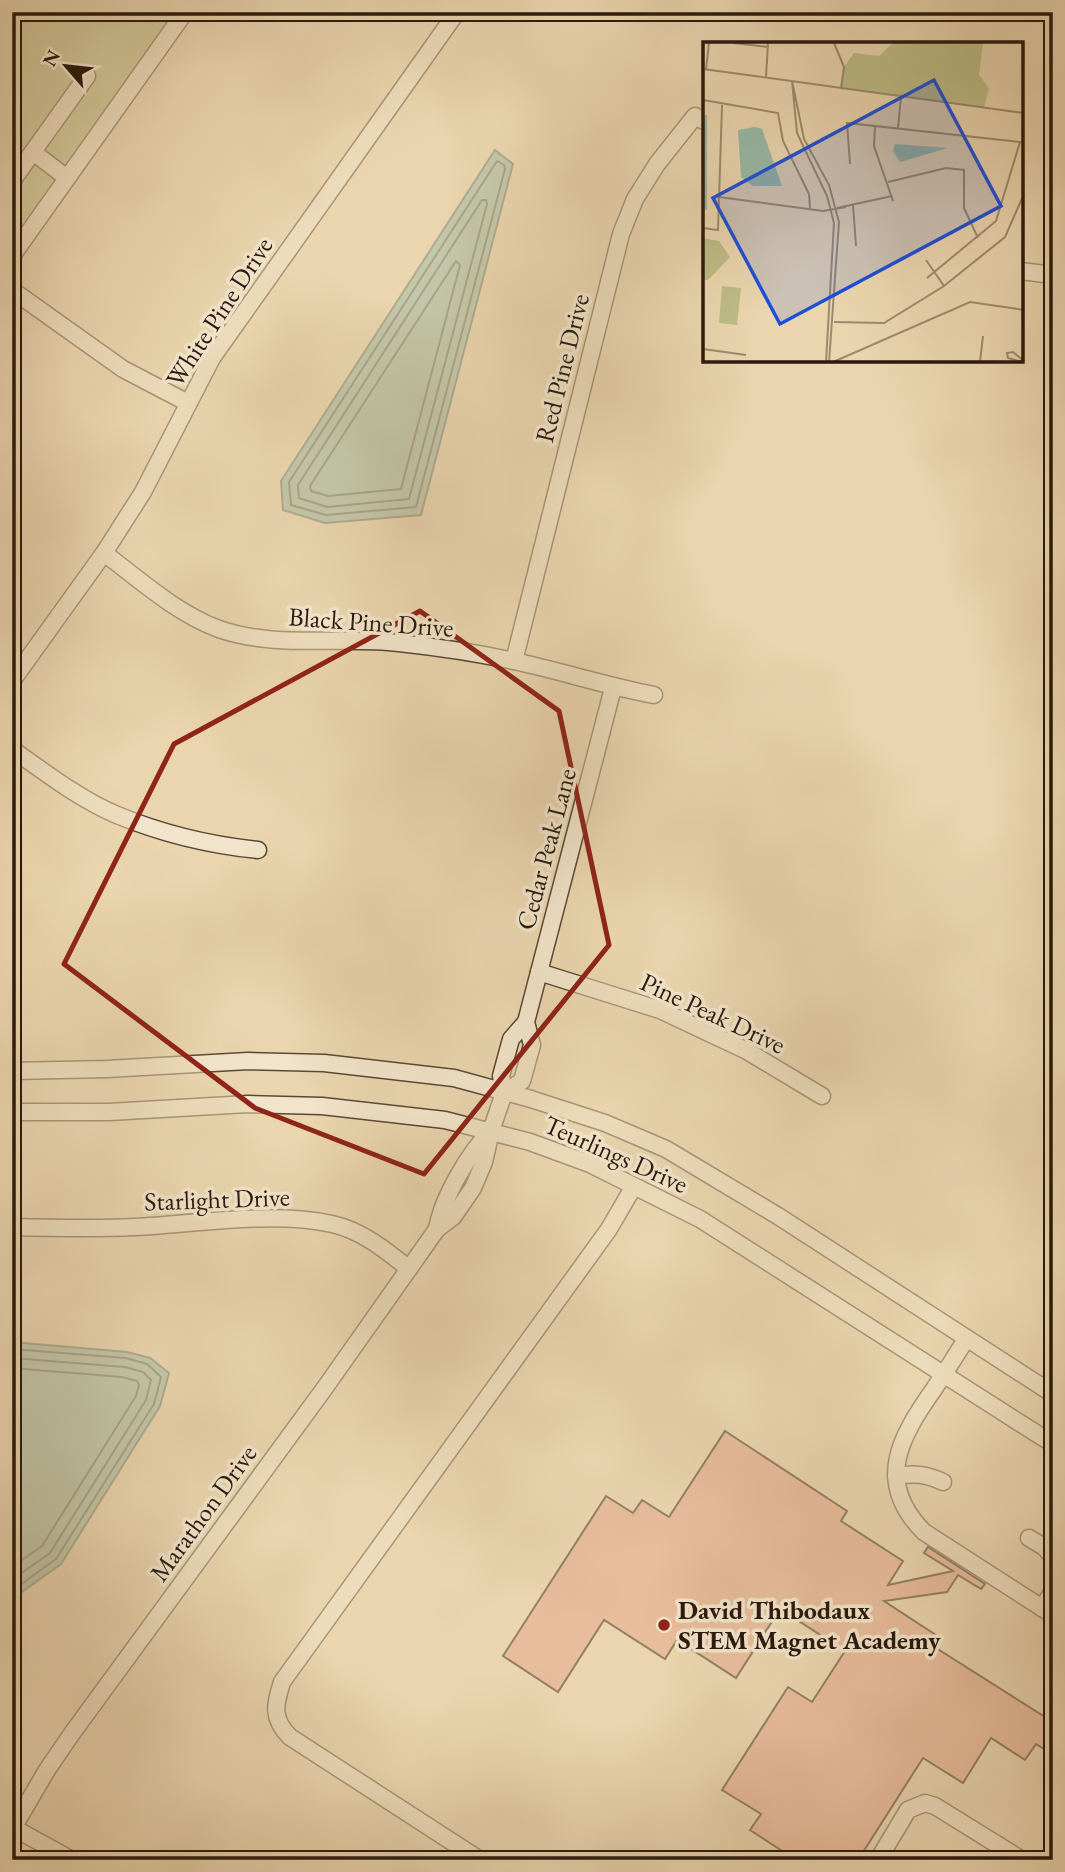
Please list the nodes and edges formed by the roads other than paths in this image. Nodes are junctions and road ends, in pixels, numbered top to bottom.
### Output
1 (185, 12) edge
2 (457, 12) edge
3 (87, 76) dead end
4 (703, 120) edge
5 (33, 152) junction
6 (67, 178) junction
7 (12, 181) edge
8 (12, 256) edge
9 (1023, 271) edge
10 (1053, 275) edge
11 (12, 290) edge
12 (188, 403) junction
13 (104, 553) junction
14 (514, 661) junction
15 (12, 681) edge
16 (613, 688) junction
17 (654, 695) dead end
18 (12, 749) edge
19 (258, 850) dead end
20 (539, 972) junction
21 (12, 1071) edge
22 (504, 1093) junction
23 (822, 1096) dead end
24 (12, 1112) edge
25 (491, 1131) junction
26 (634, 1186) junction
27 (12, 1227) edge
28 (410, 1269) junction
29 (966, 1339) junction
30 (944, 1374) junction
31 (1053, 1394) edge
32 (1053, 1444) edge
33 (896, 1476) junction
34 (943, 1482) dead end
35 (1029, 1538) dead end
36 (1053, 1556) edge
37 (1053, 1591) edge
38 (1047, 1612) edge
39 (13, 1828) edge
40 (72, 1860) edge
41 (480, 1860) edge
42 (878, 1860) edge
43 (1022, 1860) edge

1 - 6 street
2 - 12 street, White Pine Drive
3 - 5 street
4 - 14 street, Red Pine Drive
5 - 6 street
5 - 7 street
6 - 8 street
9 - 10 street
11 - 12 street
12 - 13 street, White Pine Drive
13 - 14 street, Black Pine Drive
13 - 15 street, White Pine Drive
14 - 16 street, Black Pine Drive
16 - 17 street, Black Pine Drive
16 - 20 street, Cedar Peak Lane
18 - 19 street
20 - 22 street, Cedar Peak Lane
20 - 23 street, Pine Peak Drive
21 - 22 street, Teurlings Drive
22 - 25 street, Cedar Peak Lane
22 - 29 street, Teurlings Drive
24 - 25 street, Teurlings Drive
25 - 26 street, Teurlings Drive
25 - 28 street, Marathon Drive
26 - 30 street, Teurlings Drive
26 - 41 street
27 - 28 street, Starlight Drive
28 - 39 street, Marathon Drive
29 - 30 street
29 - 31 street, Teurlings Drive
30 - 32 street, Teurlings Drive
30 - 33 street
33 - 34 street
33 - 38 street
35 - 36 street
37 - 38 street
39 - 40 street
42 - 43 street

